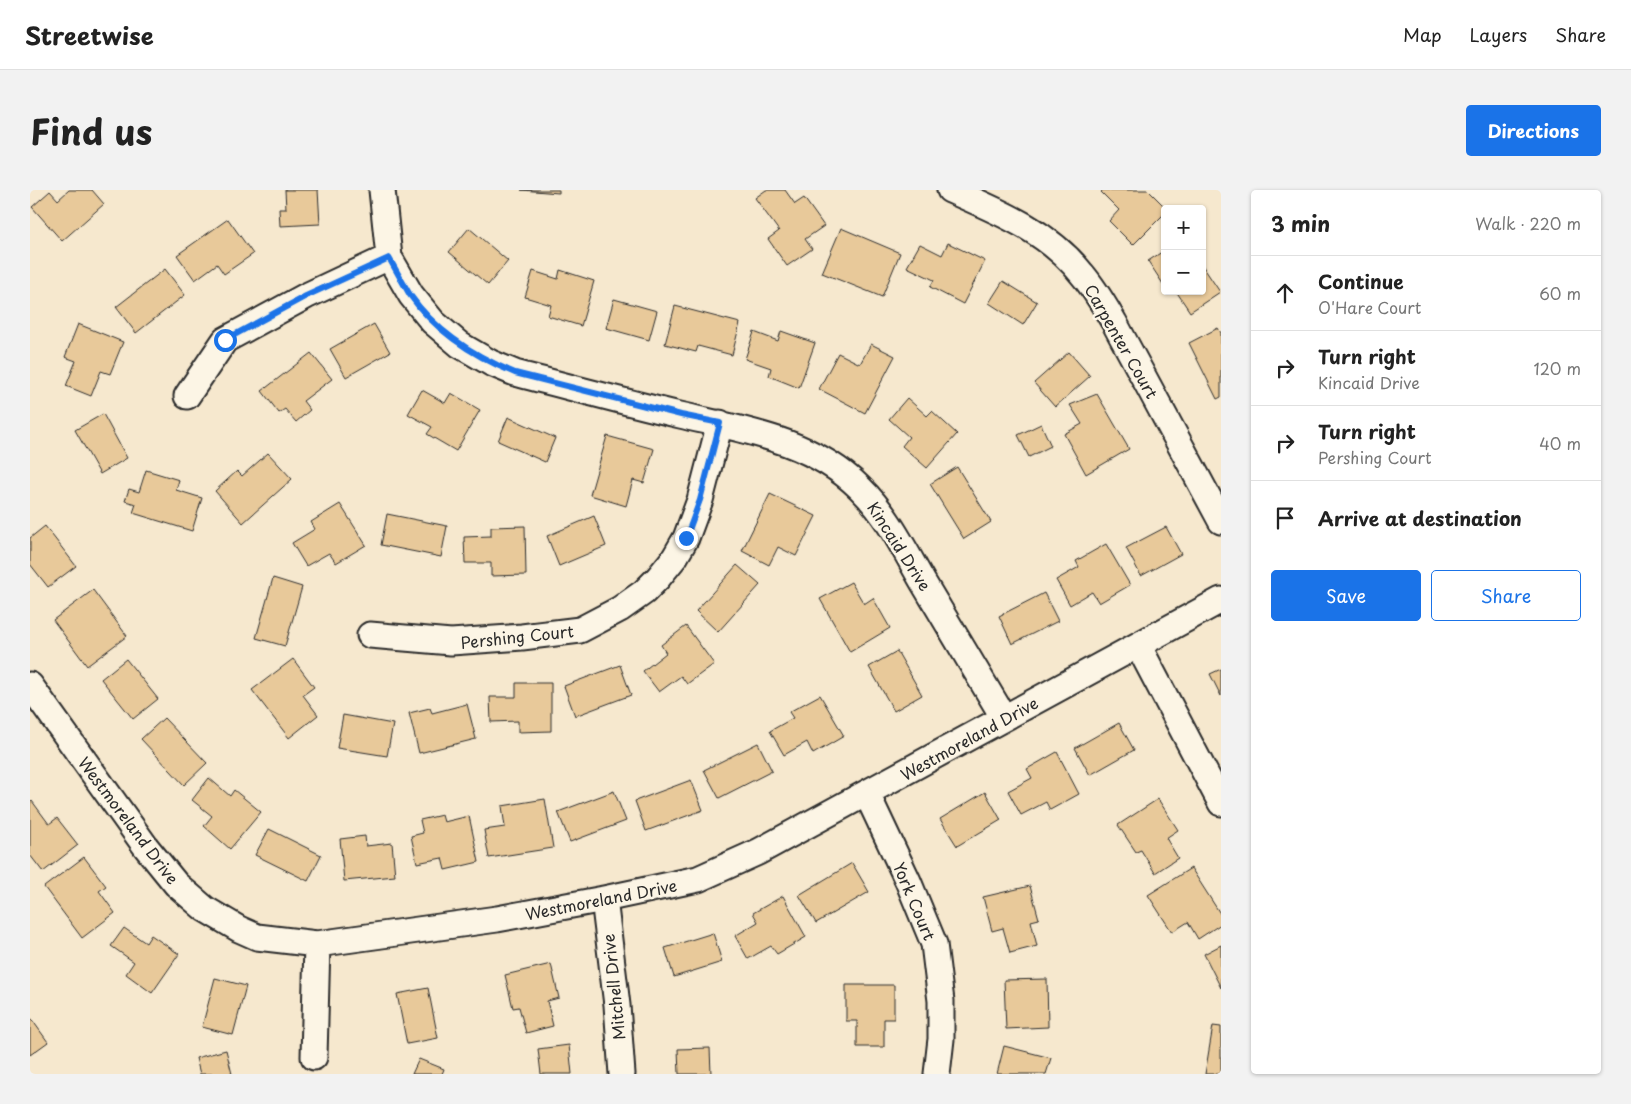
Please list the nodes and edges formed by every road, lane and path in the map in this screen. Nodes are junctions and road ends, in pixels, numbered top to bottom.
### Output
1 (382, 190) edge
2 (950, 190) edge
3 (389, 258) junction
4 (187, 396) dead end
5 (720, 423) junction
6 (1221, 522) edge
7 (1221, 600) edge
8 (370, 635) dead end
9 (1138, 646) junction
10 (30, 685) edge
11 (1004, 718) junction
12 (867, 794) junction
13 (1221, 803) edge
14 (604, 899) junction
15 (317, 944) junction
16 (314, 1057) dead end
17 (622, 1074) edge
18 (937, 1074) edge

1 - 3 street, Kincaid Drive
2 - 6 street, Carpenter Court
3 - 4 street
3 - 5 street, Kincaid Drive
5 - 8 street, Pershing Court
5 - 11 street, Kincaid Drive
7 - 9 street, Westmoreland Drive
9 - 11 street, Westmoreland Drive
9 - 13 street
10 - 15 street, Westmoreland Drive
11 - 12 street, Westmoreland Drive
12 - 14 street, Westmoreland Drive
12 - 18 street, York Court
14 - 15 street, Westmoreland Drive
14 - 17 street, Mitchell Drive
15 - 16 street

